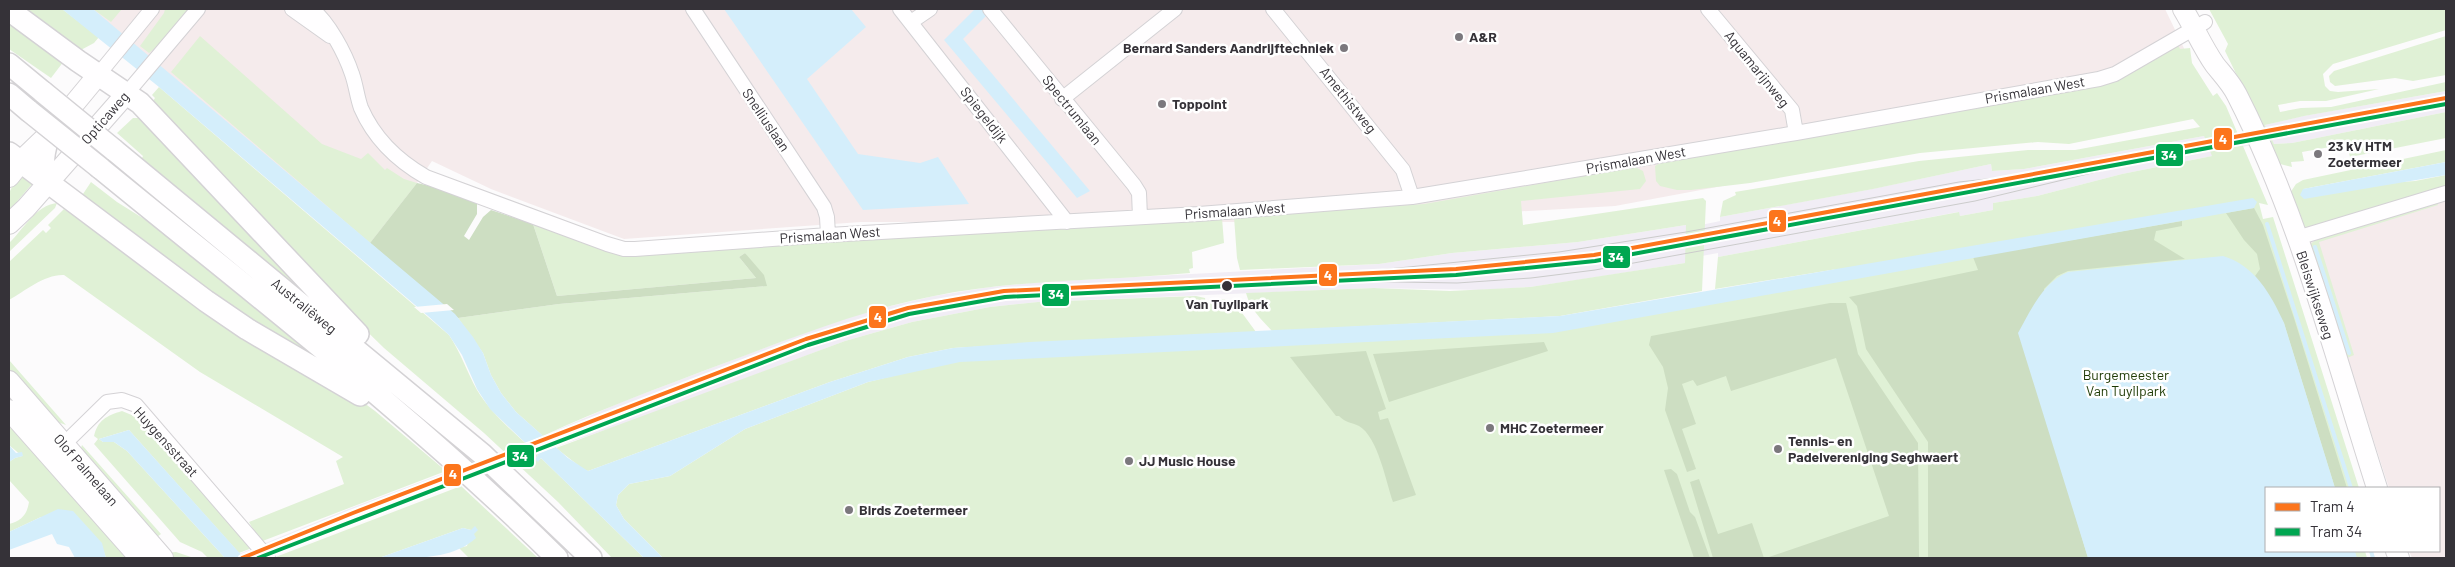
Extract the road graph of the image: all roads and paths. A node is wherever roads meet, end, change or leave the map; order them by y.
1 (152, 9) edge
2 (198, 9) edge
3 (292, 9) edge
4 (312, 9) edge
5 (692, 9) edge
6 (900, 9) edge
7 (930, 9) edge
8 (990, 9) edge
9 (1175, 9) edge
10 (1273, 9) edge
11 (1708, 9) edge
12 (2183, 9) edge
13 (9, 10) edge
14 (2199, 20) edge
15 (911, 22) junction
16 (333, 38) junction
17 (9, 64) edge
18 (98, 75) junction
19 (127, 93) junction
20 (9, 94) edge
21 (1062, 99) junction
22 (50, 133) junction
23 (1796, 133) junction
24 (13, 164) edge
25 (48, 183) junction
26 (2446, 193) edge
27 (1412, 198) junction
28 (1140, 217) junction
29 (1067, 222) junction
30 (9, 224) edge
31 (828, 235) junction
32 (2297, 238) junction
33 (9, 382) edge
34 (409, 392) junction
35 (9, 410) edge
36 (412, 424) junction
37 (58, 451) junction
38 (2376, 487) edge
39 (140, 558) edge
40 (163, 558) edge
41 (268, 558) edge
42 (557, 558) edge
43 (591, 558) edge

1 - 18 street
2 - 19 street, Opticaweg
3 - 16 street
4 - 16 street, Prismalaan West
5 - 31 street, Snelliuslaan
6 - 15 street, Spiegeldijk
7 - 15 street
8 - 21 street, Spectrumlaan
9 - 21 street
10 - 27 street, Amethistweg
11 - 23 street, Aquamarijnweg
12 - 14 street, Bleiswijkseweg
13 - 18 main road
14 - 23 street, Prismalaan West
14 - 32 street, Bleiswijkseweg
15 - 29 street, Spiegeldijk
16 - 31 street, Prismalaan West
17 - 34 main road, Australiëweg, bridge
18 - 19 main road
18 - 22 street
19 - 25 street, Opticaweg
19 - 34 main road
20 - 36 main road, Australiëweg, bridge
21 - 28 street, Spectrumlaan
22 - 24 street
22 - 25 main road
23 - 27 street, Prismalaan West
24 - 25 main road
25 - 30 street, Opticaweg
25 - 36 main road
26 - 32 street
27 - 28 street, Prismalaan West
28 - 29 street, Prismalaan West
29 - 31 street, Prismalaan West
32 - 38 street, Bleiswijkseweg
33 - 37 street, Olof Palmelaan
34 - 43 main road, Australiëweg
35 - 37 street, Olof Palmelaan
36 - 42 main road, Australiëweg
37 - 39 street, Olof Palmelaan
37 - 40 street, Olof Palmelaan
37 - 41 street, Huygensstraat

